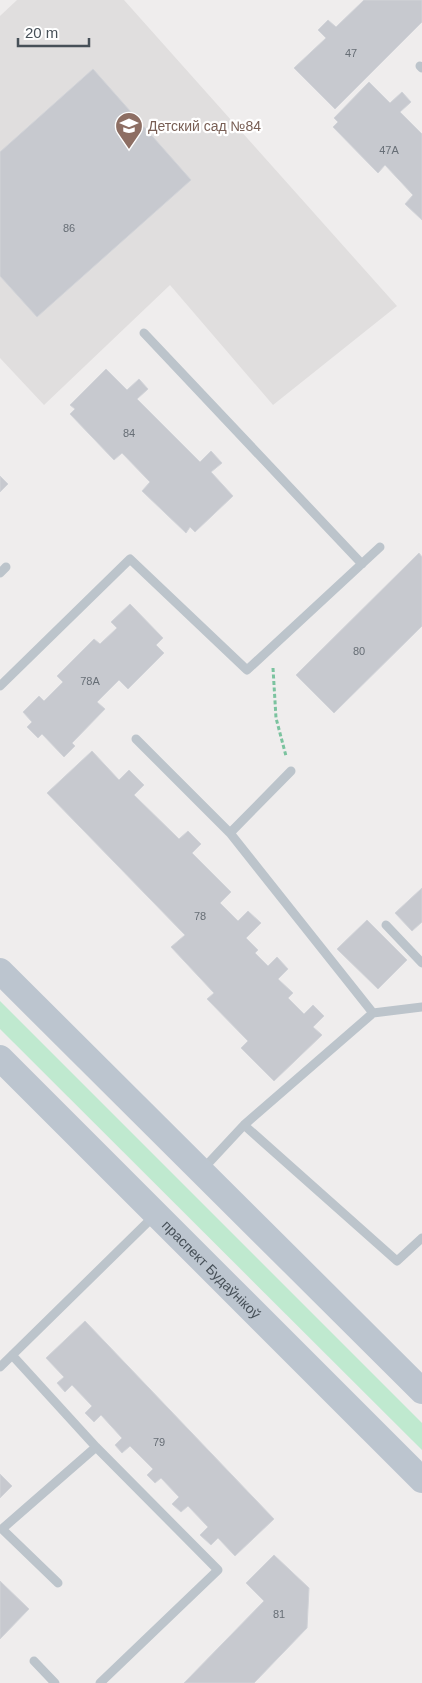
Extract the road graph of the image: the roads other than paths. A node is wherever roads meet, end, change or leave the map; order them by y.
1 (144, 333) dead end
2 (380, 547) dead end
3 (362, 564) junction
4 (0, 686) edge
5 (136, 739) dead end
6 (290, 770) road end
7 (230, 833) junction
8 (386, 926) dead end
9 (422, 963) edge
10 (0, 971) edge
11 (422, 1007) edge
12 (373, 1013) junction
13 (0, 1058) edge
14 (244, 1125) junction
15 (201, 1171) junction
16 (156, 1214) junction
17 (422, 1238) edge
18 (12, 1356) junction
19 (0, 1367) edge
20 (422, 1392) edge
21 (96, 1447) junction
22 (422, 1480) edge
23 (58, 1583) dead end
24 (34, 1661) dead end
25 (55, 1683) edge
26 (100, 1683) edge

1 - 3 lane
2 - 3 lane
3 - 4 lane
5 - 7 lane
6 - 7 lane
7 - 12 lane
8 - 9 lane
10 - 15 main road
11 - 12 lane
12 - 14 lane
13 - 16 main road, праспект Будаўнікоў
14 - 15 lane
14 - 17 lane
15 - 20 main road
16 - 18 lane
16 - 22 main road, праспект Будаўнікоў
18 - 19 lane
18 - 21 lane
21 - 23 lane
21 - 26 lane
24 - 25 lane

